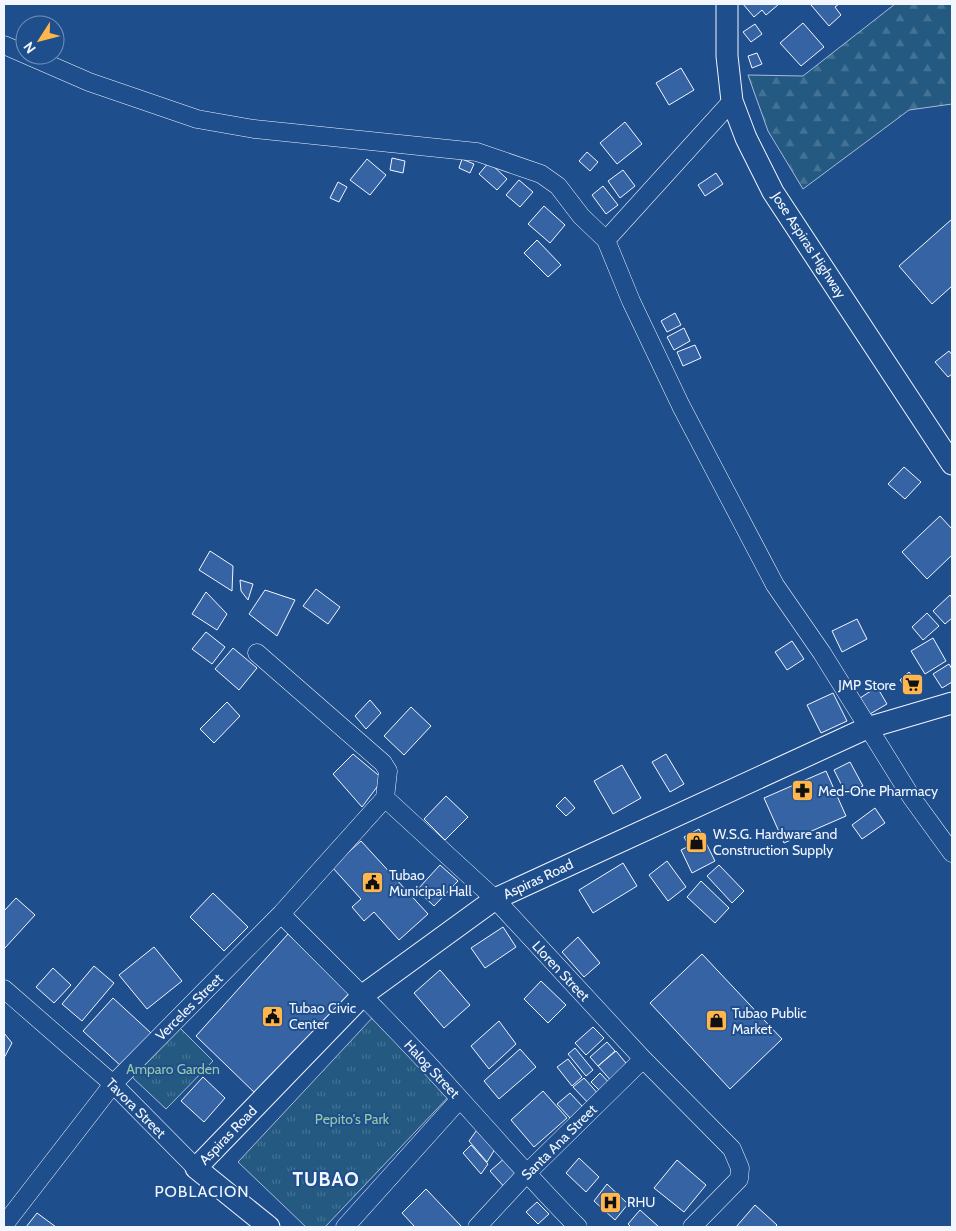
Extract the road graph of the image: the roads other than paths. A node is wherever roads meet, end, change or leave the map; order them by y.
1 (727, 4) edge
2 (4, 45) edge
3 (732, 101) junction
4 (606, 240) junction
5 (952, 464) edge
6 (257, 652) dead end
7 (952, 703) edge
8 (867, 728) junction
9 (385, 798) junction
10 (952, 853) edge
11 (495, 900) junction
12 (281, 914) junction
13 (4, 989) edge
14 (363, 995) junction
15 (643, 1059) junction
16 (113, 1084) junction
17 (460, 1099) junction
18 (196, 1168) junction
19 (526, 1174) junction
20 (4, 1224) edge
21 (269, 1227) edge
22 (345, 1227) edge
23 (477, 1227) edge
24 (578, 1227) edge
25 (692, 1227) edge

1 - 3 main road, Jose Aspiras Highway
2 - 4 street
3 - 4 street
3 - 5 main road, Jose Aspiras Highway
4 - 8 street
6 - 9 street
7 - 8 main road, Aspiras Road
8 - 10 street
8 - 11 main road, Aspiras Road
9 - 11 street, Lloren Street
9 - 12 street, Verceles Street
11 - 14 main road, Aspiras Road
11 - 15 street, Lloren Street
12 - 14 street, Halog Street
12 - 16 street, Verceles Street
13 - 16 street, Tavora Street
14 - 17 street, Halog Street
14 - 18 main road, Aspiras Road
15 - 19 street, Santa Ana Street
15 - 25 street, Lloren Street
16 - 18 street, Tavora Street
16 - 20 street, Verceles Street
17 - 19 street, Halog Street
17 - 22 street
18 - 21 main road, Tavora Street
19 - 23 street, Santa Ana Street
19 - 24 street, Halog Street

